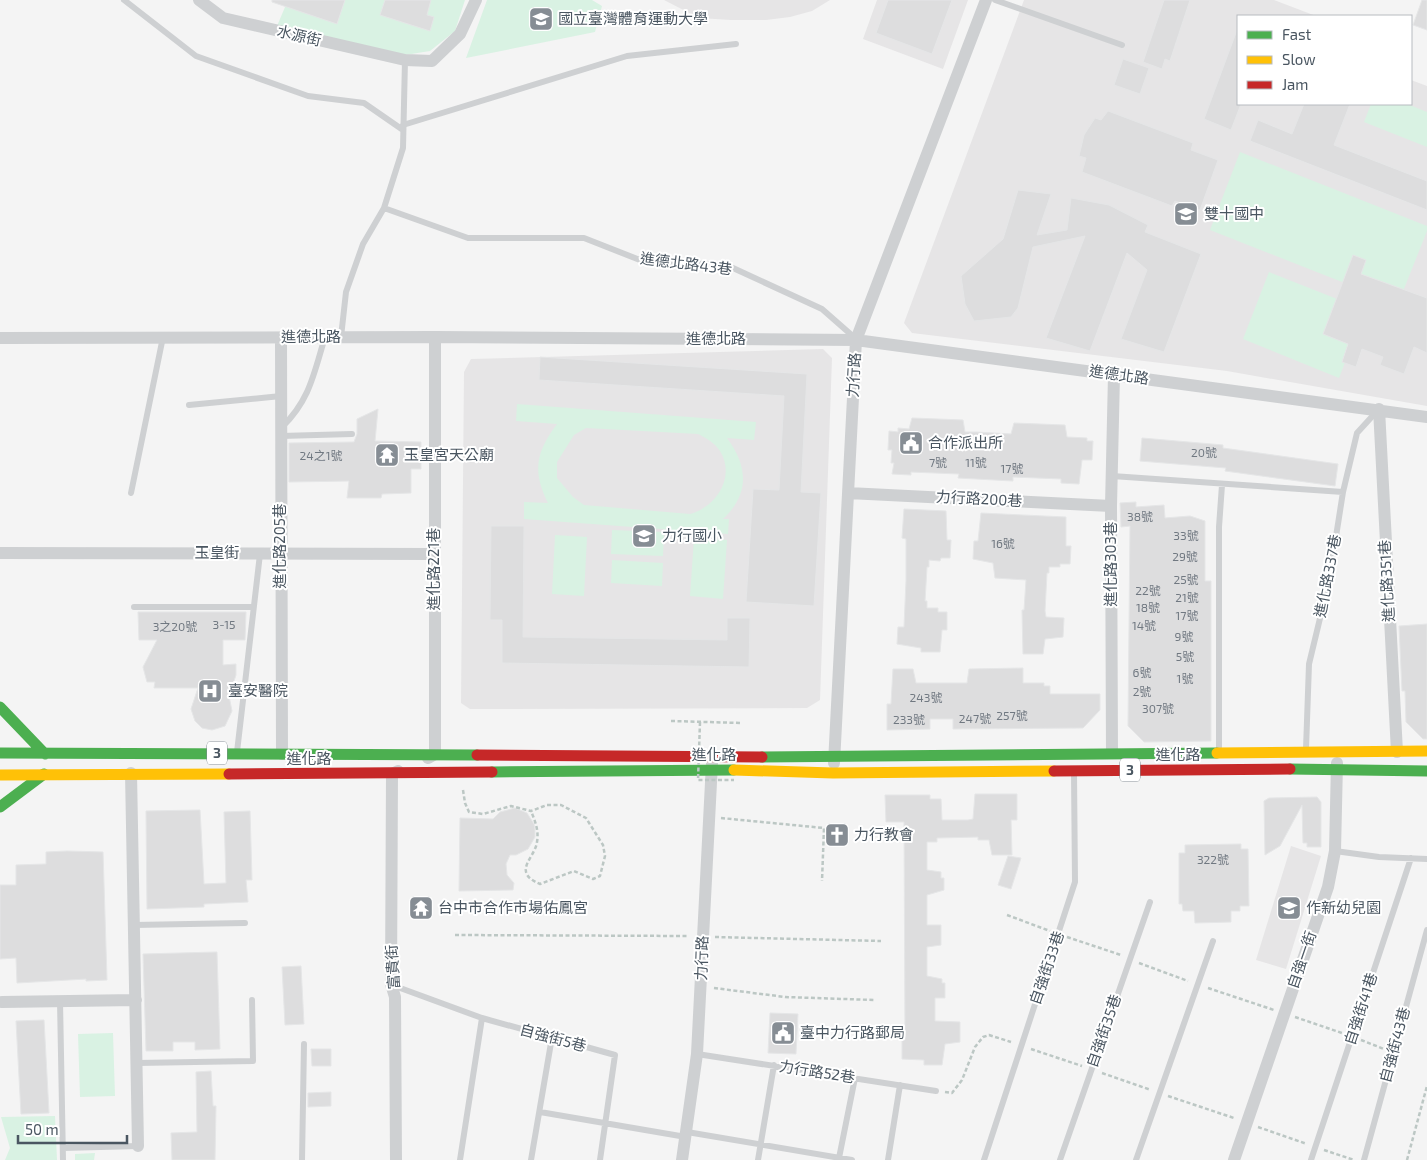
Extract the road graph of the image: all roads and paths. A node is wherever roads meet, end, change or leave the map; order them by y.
1 (124, 0) edge
2 (199, 0) edge
3 (476, 0) edge
4 (986, 0) edge
5 (995, 0) edge
6 (736, 44) dead end
7 (1122, 45) dead end
8 (405, 60) junction
9 (403, 127) junction
10 (384, 208) junction
11 (163, 337) junction
12 (325, 337) junction
13 (341, 337) junction
14 (435, 337) junction
15 (0, 338) edge
16 (281, 338) junction
17 (856, 340) junction
18 (1114, 375) junction
19 (281, 396) junction
20 (189, 405) dead end
21 (1379, 409) junction
22 (1427, 417) edge
23 (281, 432) junction
24 (352, 434) dead end
25 (1112, 476) junction
26 (1222, 485) junction
27 (1343, 492) junction
28 (131, 493) dead end
29 (848, 493) junction
30 (1111, 506) junction
31 (260, 553) junction
32 (280, 553) junction
33 (0, 554) edge
34 (434, 554) junction
35 (134, 607) dead end
36 (253, 607) junction
37 (0, 706) edge
38 (671, 721) dead end
39 (700, 722) junction
40 (740, 723) dead end
41 (1427, 751) edge
42 (1397, 752) junction
43 (0, 753) edge
44 (237, 753) junction
45 (1112, 753) junction
46 (1306, 753) junction
47 (1337, 753) junction
48 (45, 754) junction
49 (282, 754) junction
50 (435, 754) junction
51 (1219, 754) junction
52 (713, 755) junction
53 (834, 757) junction
54 (1338, 769) junction
55 (712, 770) junction
56 (1074, 771) junction
57 (1427, 771) edge
58 (131, 773) junction
59 (462, 773) junction
60 (833, 773) junction
61 (44, 774) junction
62 (392, 774) junction
63 (0, 775) edge
64 (734, 780) dead end
65 (0, 807) edge
66 (531, 811) junction
67 (710, 817) junction
68 (1335, 851) junction
69 (1410, 858) junction
70 (1427, 859) edge
71 (822, 880) dead end
72 (1150, 902) dead end
73 (245, 922) dead end
74 (134, 925) junction
75 (1427, 930) edge
76 (455, 935) dead end
77 (702, 936) junction
78 (1213, 941) dead end
79 (881, 942) dead end
80 (391, 984) junction
81 (700, 986) junction
82 (136, 1000) junction
83 (252, 1000) dead end
84 (874, 1000) dead end
85 (60, 1001) junction
86 (2, 1002) dead end
87 (482, 1018) junction
88 (552, 1037) junction
89 (304, 1044) dead end
90 (1020, 1045) junction
91 (697, 1054) junction
92 (137, 1063) junction
93 (774, 1065) junction
94 (1091, 1069) junction
95 (855, 1078) junction
96 (900, 1085) junction
97 (1427, 1086) edge
98 (936, 1090) joint
99 (1159, 1092) junction
100 (540, 1112) junction
101 (606, 1122) junction
102 (1247, 1123) junction
103 (686, 1134) junction
104 (138, 1146) joint
105 (760, 1146) junction
106 (1316, 1147) junction
107 (63, 1148) junction
108 (827, 1158) edge
109 (839, 1158) junction
110 (63, 1160) edge
111 (302, 1160) edge
112 (396, 1160) edge
113 (460, 1160) edge
114 (531, 1160) edge
115 (600, 1160) edge
116 (682, 1160) edge
117 (758, 1160) edge
118 (852, 1160) edge
119 (888, 1160) edge
120 (984, 1160) edge
121 (1060, 1160) edge
122 (1136, 1160) edge
123 (1234, 1160) edge
124 (1311, 1160) edge
125 (1356, 1160) edge
126 (1364, 1160) edge
127 (1407, 1160) edge

1 - 9 lane
2 - 8 street, 水源街
3 - 8 street, 水源街
4 - 17 street, 力行路
5 - 7 lane
6 - 9 lane
8 - 9 lane
9 - 10 lane
10 - 13 lane
10 - 17 lane, 進德北路43巷
11 - 15 street, 進德北路
11 - 16 street, 進德北路
11 - 28 lane
12 - 13 street, 進德北路
12 - 16 street, 進德北路
12 - 23 lane
13 - 14 street, 進德北路
14 - 17 street, 進德北路
14 - 34 street, 進化路221巷
16 - 19 street, 進化路205巷
17 - 18 street, 進德北路
17 - 29 street, 力行路
18 - 21 street, 進德北路
18 - 25 street, 進化路303巷
19 - 20 lane
19 - 23 street, 進化路205巷
21 - 22 street, 進德北路
21 - 27 lane, 進化路337巷
21 - 42 street, 進化路351巷
23 - 24 lane
23 - 32 street, 進化路205巷
25 - 26 lane
25 - 30 street, 進化路303巷
26 - 27 lane
26 - 51 lane
27 - 46 lane, 進化路337巷
29 - 30 street, 力行路200巷
29 - 53 street, 力行路
30 - 45 street, 進化路303巷
31 - 32 street, 玉皇街
31 - 33 street, 玉皇街
31 - 36 lane, 進化路205巷
32 - 34 street, 玉皇街
32 - 49 street, 進化路205巷
34 - 50 street, 進化路221巷
35 - 36 lane
36 - 44 lane, 進化路205巷
37 - 48 main road
38 - 39 path
39 - 40 path
39 - 64 path, bridge
41 - 42 main road, 進化路 / 3
42 - 47 main road, 進化路 / 3
43 - 48 main road, 進化路 / 3
44 - 48 main road, 進化路 / 3
44 - 49 main road, 進化路 / 3
45 - 51 main road, 進化路 / 3
45 - 53 main road, 進化路 / 3
46 - 47 main road, 進化路 / 3
46 - 51 main road, 進化路 / 3
47 - 54 street, 自強一街
49 - 50 main road, 進化路 / 3
50 - 52 main road, 進化路 / 3
50 - 62 street
52 - 53 main road, 進化路 / 3
52 - 55 street, 力行路
53 - 60 street, 力行路
54 - 56 main road, 進化路 / 3
54 - 57 main road, 進化路 / 3
54 - 68 street, 自強一街
55 - 59 main road, 進化路 / 3
55 - 60 main road, 進化路 / 3
55 - 67 street, 力行路
56 - 60 main road, 進化路 / 3
56 - 90 lane, 自強街33巷
58 - 61 main road, 進化路 / 3
58 - 62 main road, 進化路 / 3
58 - 74 street
59 - 62 main road, 進化路 / 3
59 - 66 path
61 - 63 main road, 進化路 / 3
61 - 65 main road
62 - 80 street, 富貴街
66 - 66 path
67 - 71 path
67 - 77 street, 力行路
68 - 69 lane
68 - 102 street, 自強一街
69 - 70 lane
69 - 106 lane, 自強街41巷
72 - 94 lane, 自強街35巷
73 - 74 lane
74 - 82 street
75 - 126 lane, 自強街43巷
76 - 77 path
77 - 79 path
77 - 81 street, 力行路
78 - 99 lane
80 - 87 lane, 自強街5巷
80 - 112 street, 富貴街
81 - 84 path
81 - 91 street, 力行路
82 - 85 street
82 - 92 street
83 - 92 lane
85 - 86 street
85 - 107 lane
87 - 88 lane, 自強街5巷
87 - 113 lane
88 - 100 lane
88 - 101 lane, 自強街5巷
89 - 111 lane
90 - 94 path
90 - 98 path
90 - 120 lane, 自強街33巷
91 - 93 lane, 力行路52巷
91 - 103 street, 力行路
92 - 104 street
93 - 95 lane, 力行路52巷
93 - 105 lane
94 - 99 path
94 - 121 lane, 自強街35巷
95 - 96 lane, 力行路52巷
95 - 109 lane
96 - 98 lane, 力行路52巷
96 - 119 lane
97 - 127 path
99 - 102 path
99 - 122 lane
100 - 101 lane
100 - 114 lane
101 - 103 lane
101 - 115 lane, 自強街5巷
102 - 106 path
102 - 123 street, 自強一街
103 - 105 lane
103 - 116 street, 力行路
104 - 107 lane
105 - 108 lane
105 - 117 lane
106 - 124 lane, 自強街41巷
106 - 125 path
107 - 110 lane
108 - 109 lane
109 - 118 lane

